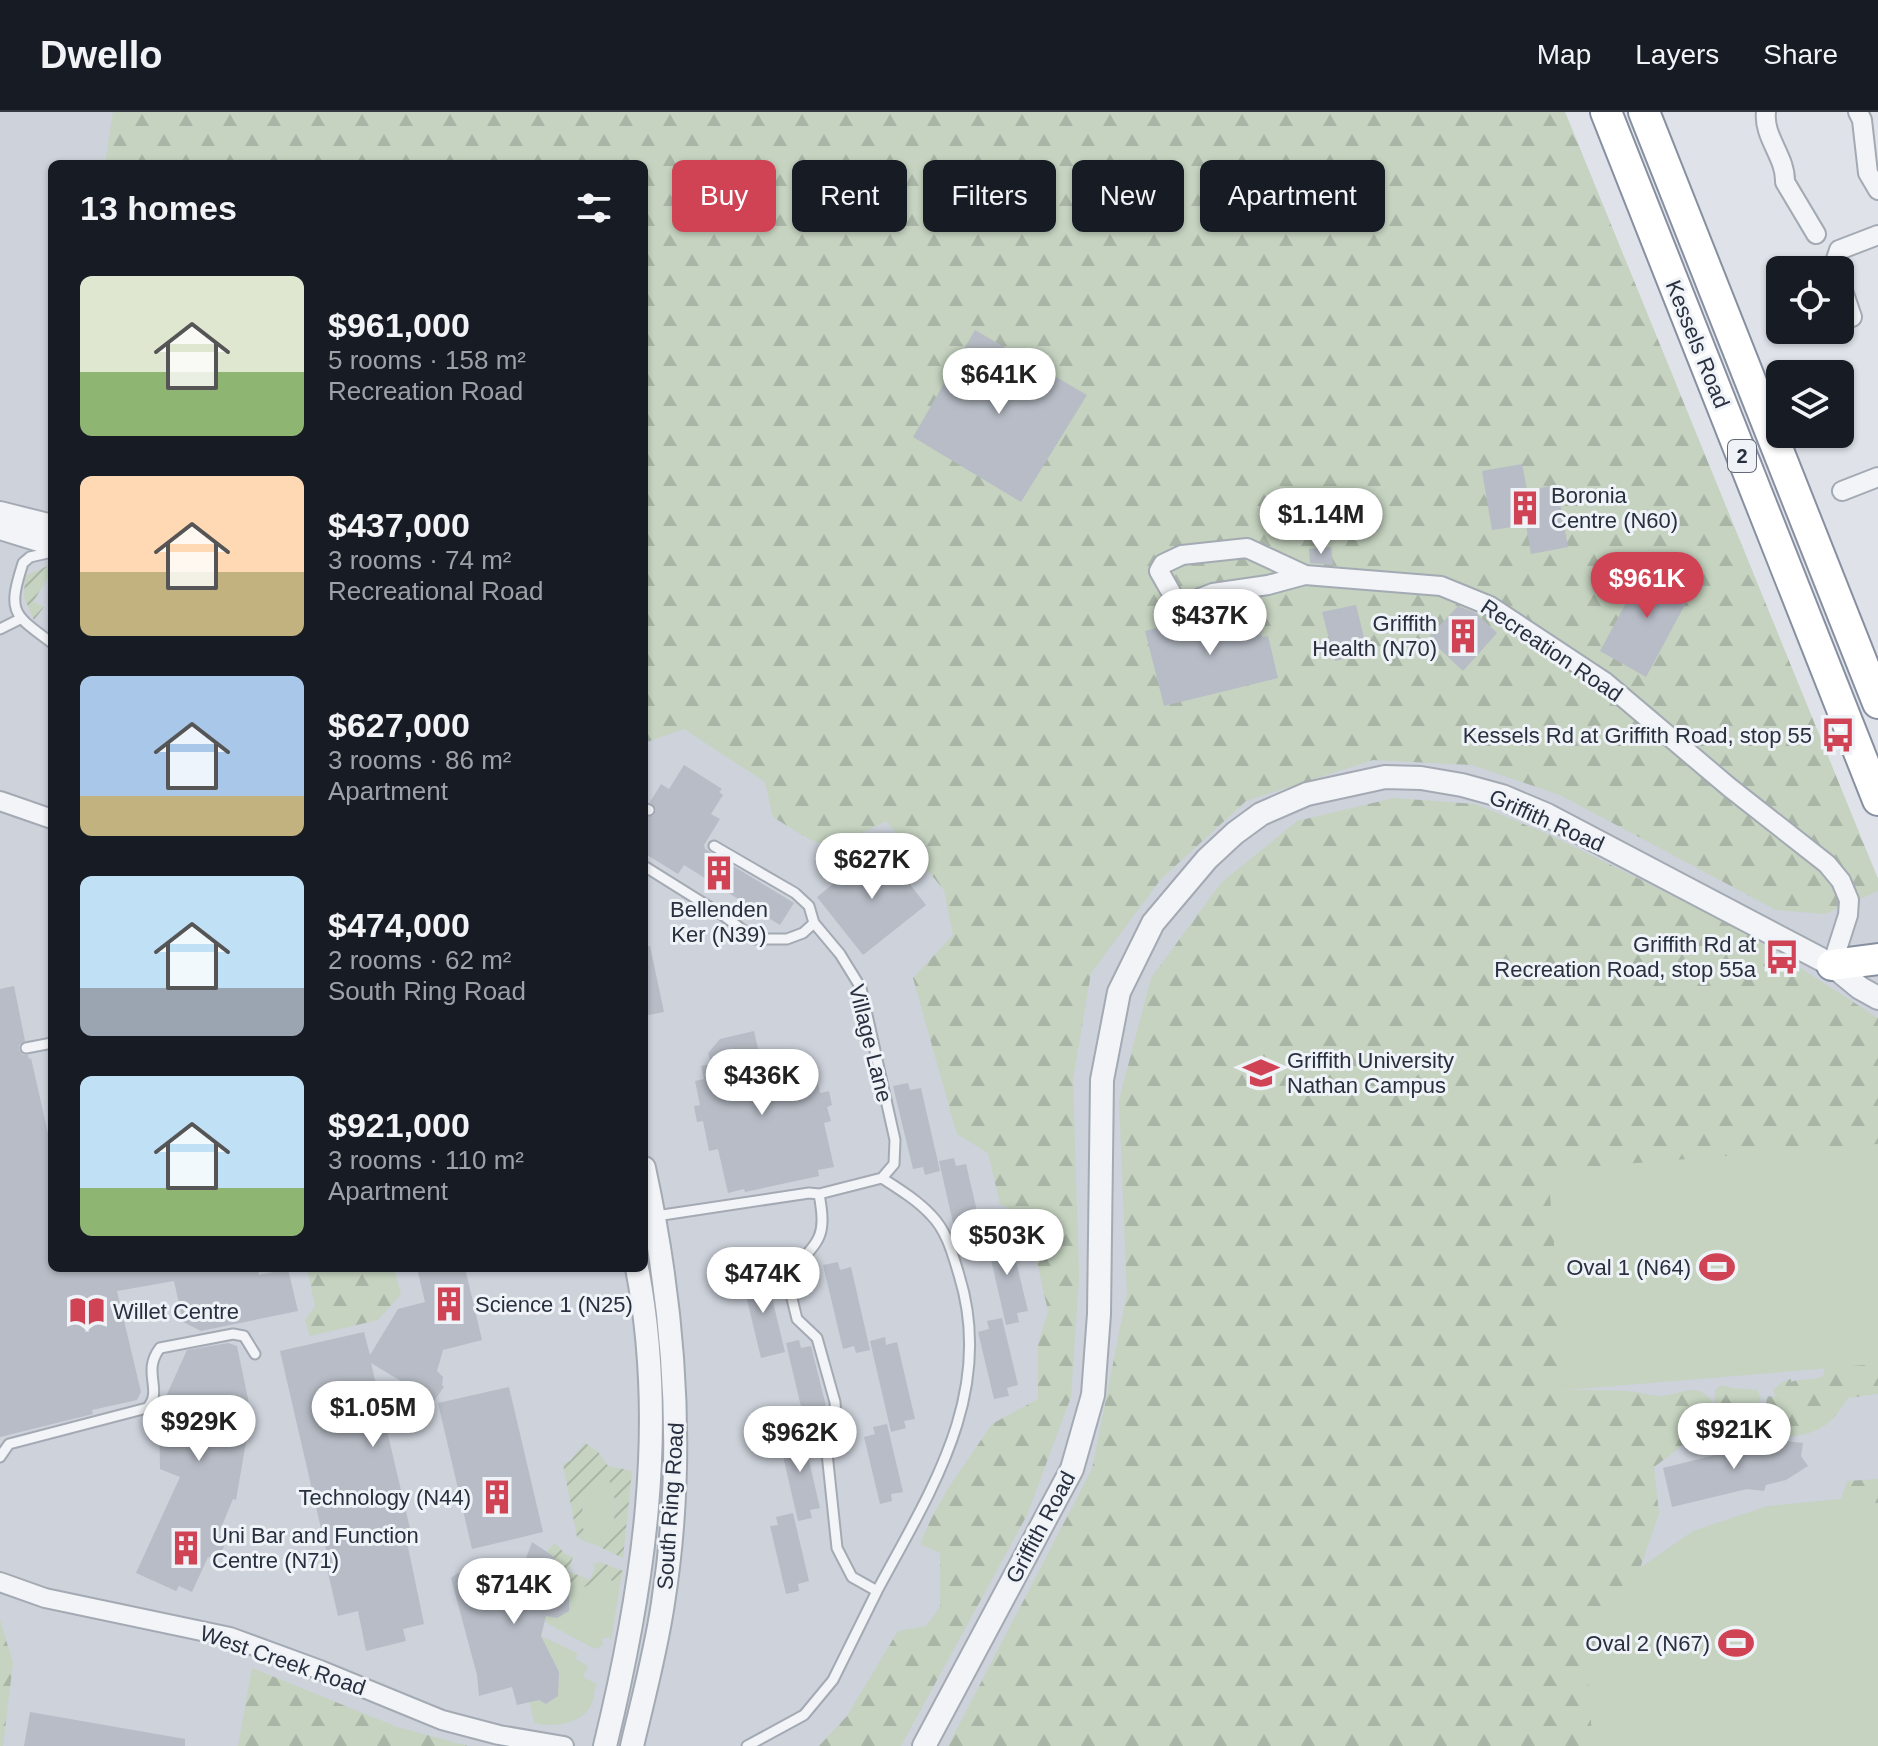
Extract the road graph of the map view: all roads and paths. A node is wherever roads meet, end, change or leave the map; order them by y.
1 (1606, 112) edge
2 (1644, 112) edge
3 (1766, 112) edge
4 (1858, 112) edge
5 (1878, 190) edge
6 (1816, 234) dead end
7 (1878, 235) edge
8 (1837, 256) edge
9 (1878, 477) edge
10 (1842, 491) dead end
11 (0, 513) edge
12 (48, 525) edge
13 (0, 528) edge
14 (48, 543) edge
15 (48, 553) edge
16 (1305, 575) junction
17 (20, 619) junction
18 (0, 629) edge
19 (48, 640) edge
20 (1878, 703) edge
21 (1878, 800) edge
22 (0, 801) edge
23 (48, 818) edge
24 (714, 846) dead end
25 (648, 868) edge
26 (814, 923) junction
27 (1878, 959) edge
28 (1832, 965) junction
29 (1878, 978) edge
30 (1878, 998) edge
31 (48, 1044) edge
32 (26, 1048) dead end
33 (882, 1178) junction
34 (648, 1187) edge
35 (819, 1194) junction
36 (654, 1216) junction
37 (638, 1272) edge
38 (255, 1354) dead end
39 (0, 1457) edge
40 (0, 1582) edge
41 (877, 1591) junction
42 (564, 1746) edge
43 (605, 1746) edge
44 (632, 1746) edge
45 (747, 1746) edge
46 (924, 1746) edge

1 - 21 highway, Kessels Road / 2
2 - 20 highway, Kessels Road / 2
3 - 6 street
4 - 5 street
7 - 8 street
9 - 10 street
11 - 12 street
13 - 14 street
15 - 17 lane
16 - 16 street, Recreation Road
16 - 28 street, Recreation Road
17 - 18 lane
17 - 19 lane
22 - 23 street
24 - 26 lane, Village Lane
25 - 26 lane
26 - 33 lane, Village Lane
27 - 28 highway
28 - 29 street, Griffith Road
28 - 30 street, Griffith Road
28 - 46 street, Griffith Road
31 - 32 lane
33 - 35 lane
33 - 41 lane
34 - 36 street, South Ring Road
35 - 36 lane
35 - 41 lane
36 - 44 street, South Ring Road
37 - 43 street, South Ring Road
38 - 39 lane
40 - 42 street, West Creek Road
41 - 45 lane

